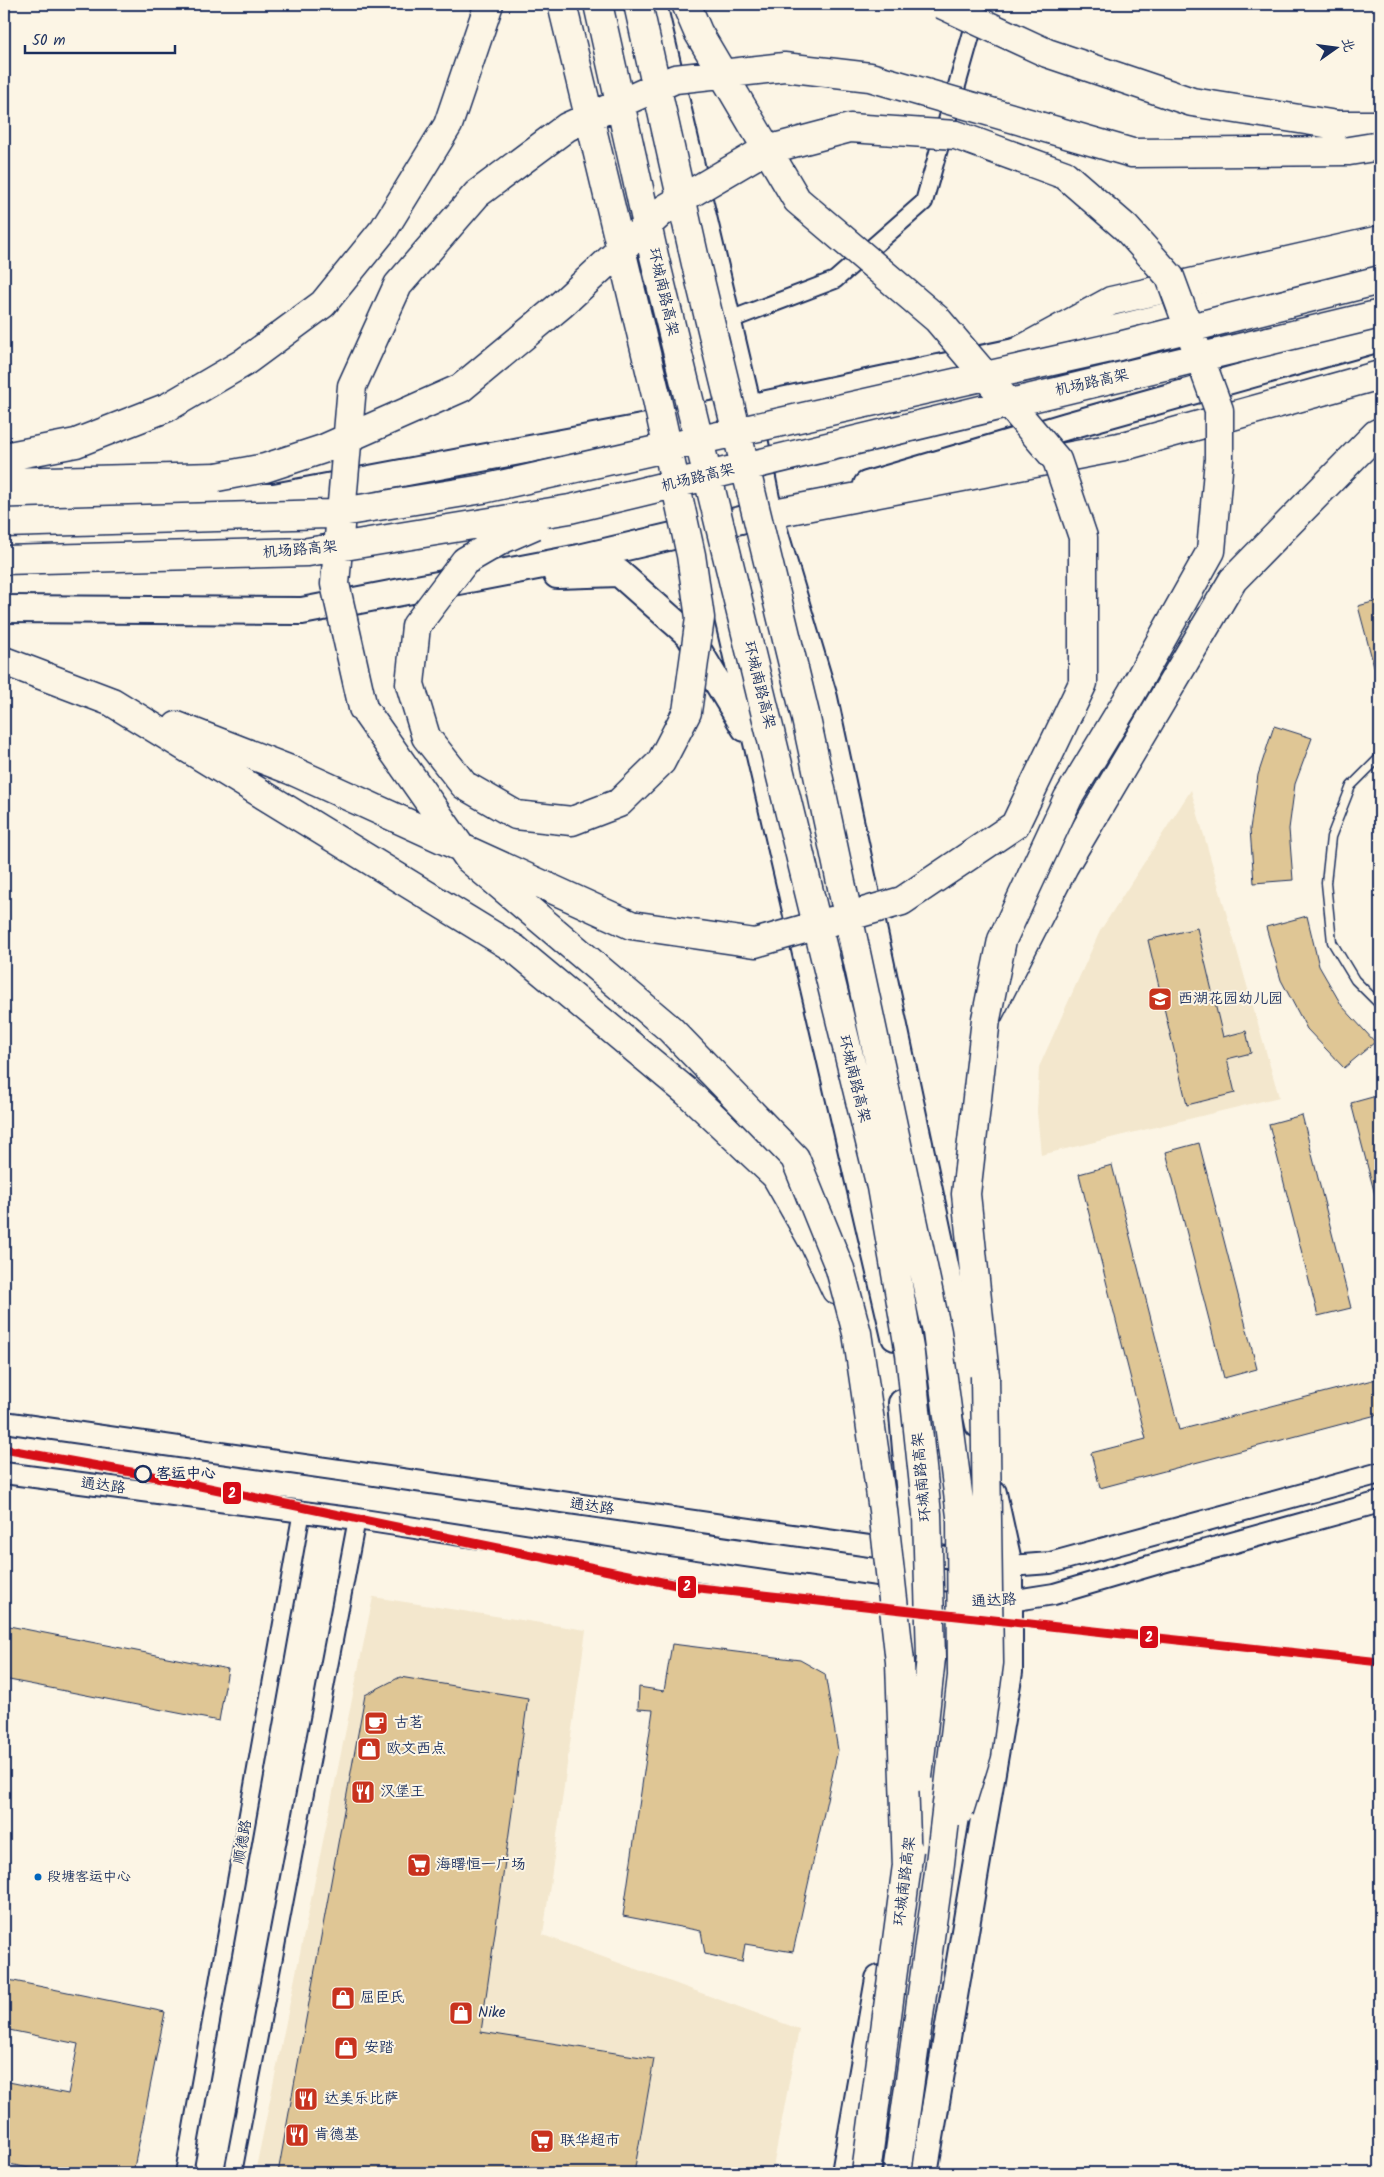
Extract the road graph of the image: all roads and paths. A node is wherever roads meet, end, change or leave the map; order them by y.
1 (489, 4) edge
2 (562, 4) edge
3 (582, 4) edge
4 (598, 4) edge
5 (638, 4) edge
6 (653, 4) edge
7 (686, 4) edge
8 (941, 4) edge
9 (980, 4) edge
10 (1380, 125) edge
11 (1380, 146) edge
12 (1380, 240) edge
13 (1380, 264) edge
14 (1380, 280) edge
15 (1380, 314) edge
16 (727, 321) junction
17 (1380, 338) edge
18 (1019, 351) junction
19 (1380, 375) edge
20 (748, 408) junction
21 (684, 420) junction
22 (1380, 432) edge
23 (4, 457) edge
24 (4, 482) edge
25 (4, 496) edge
26 (570, 509) junction
27 (769, 514) junction
28 (4, 523) edge
29 (706, 528) junction
30 (4, 560) edge
31 (482, 577) junction
32 (4, 610) edge
33 (4, 661) edge
34 (112, 702) junction
35 (758, 749) junction
36 (1380, 758) edge
37 (1380, 1005) edge
38 (986, 1019) junction
39 (857, 1333) junction
40 (4, 1422) edge
41 (4, 1473) edge
42 (1380, 1473) edge
43 (1380, 1502) edge
44 (302, 1511) junction
45 (357, 1519) junction
46 (915, 1554) junction
47 (1009, 1566) junction
48 (1010, 1601) junction
49 (916, 1604) junction
50 (907, 1868) junction
51 (938, 1880) junction
52 (184, 2173) edge
53 (233, 2173) edge
54 (845, 2173) edge
55 (866, 2173) edge
56 (897, 2173) edge
57 (924, 2173) edge

1 - 23 highway
2 - 26 highway, bridge
3 - 21 main road
4 - 50 highway, 环城南路高架, bridge
5 - 51 highway, 环城南路高架, bridge
6 - 16 main road
7 - 34 highway, bridge
8 - 10 highway, bridge
9 - 16 street
11 - 39 highway, bridge
12 - 18 highway
13 - 18 main road
14 - 28 highway, 机场路高架, bridge
15 - 26 highway, 机场路高架, bridge
16 - 20 main road
17 - 27 main road
18 - 20 main road
19 - 27 highway
20 - 21 main road
20 - 27 main road
21 - 25 main road
21 - 29 main road
22 - 38 highway, bridge
24 - 38 highway, bridge
26 - 30 highway, 机场路高架, bridge
27 - 29 main road
27 - 47 main road
29 - 31 main road
29 - 35 main road
31 - 32 main road
31 - 35 main road
33 - 34 highway
34 - 39 highway, bridge
35 - 46 main road
36 - 37 lane
38 - 51 highway, bridge
39 - 50 highway, bridge
40 - 46 street, 通达路
41 - 44 street, 通达路
42 - 47 street, 通达路
43 - 48 street, 通达路
44 - 45 street, 通达路
44 - 52 street, 顺德路
45 - 49 street, 通达路
45 - 53 street
46 - 47 street, 通达路
46 - 49 main road
47 - 48 main road
48 - 49 street, 通达路
48 - 57 main road
49 - 54 main road
50 - 55 highway, 环城南路高架, bridge
51 - 56 highway, 环城南路高架, bridge

